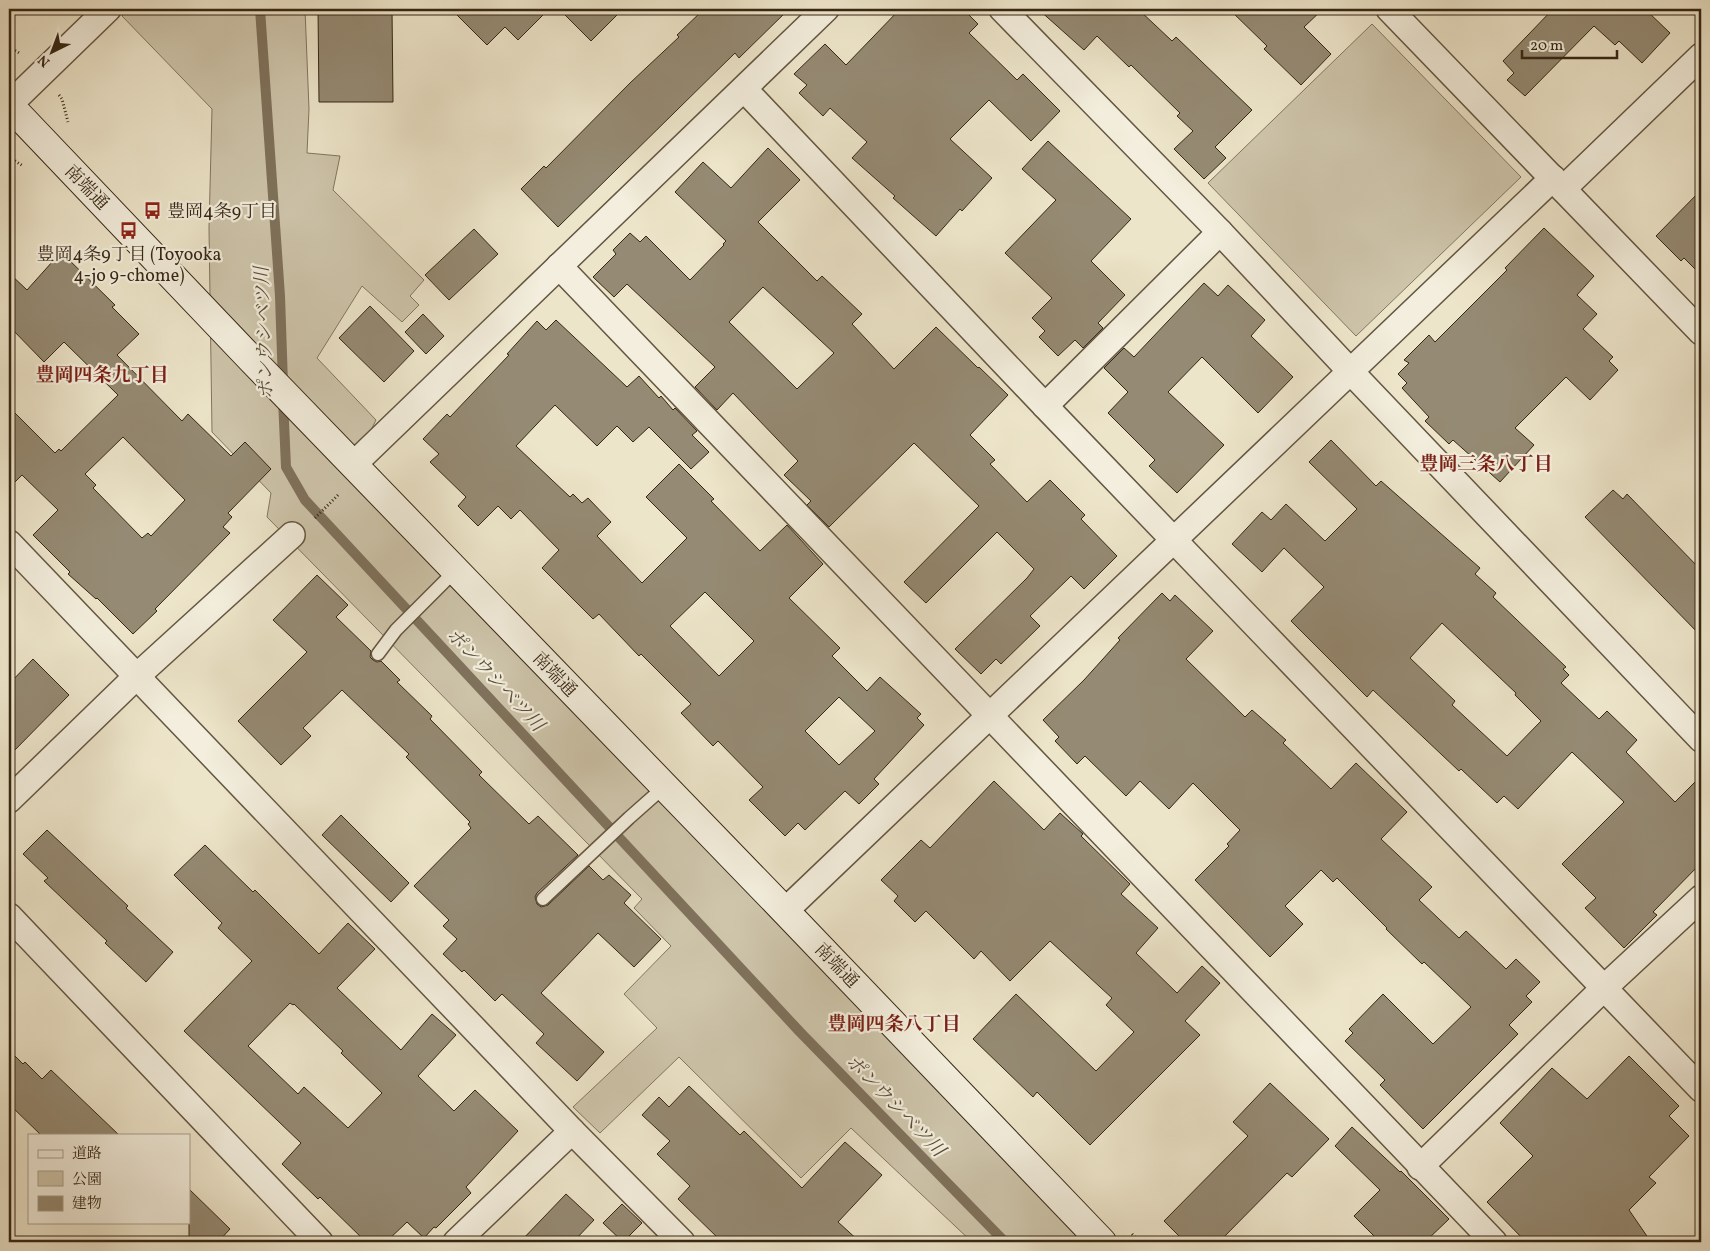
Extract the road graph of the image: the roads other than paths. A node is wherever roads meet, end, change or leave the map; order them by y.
1 (108, 9) edge
2 (826, 9) edge
3 (1002, 9) edge
4 (1389, 9) edge
5 (1701, 56) edge
6 (744, 89) junction
7 (9, 105) edge
8 (1558, 183) junction
9 (1220, 232) junction
10 (559, 266) junction
11 (1701, 332) edge
12 (1351, 372) junction
13 (1045, 406) junction
14 (349, 476) junction
15 (302, 528) road end
16 (1174, 539) junction
17 (9, 543) edge
18 (456, 570) junction
19 (378, 654) dead end
20 (137, 676) junction
21 (989, 716) junction
22 (1701, 739) edge
23 (664, 787) junction
24 (9, 800) edge
25 (1701, 898) edge
26 (543, 899) dead end
27 (785, 910) junction
28 (9, 916) edge
29 (1605, 987) junction
30 (1701, 1089) edge
31 (572, 1131) junction
32 (1420, 1166) junction
33 (320, 1242) edge
34 (456, 1242) edge
35 (682, 1242) edge
36 (1102, 1242) edge
37 (1494, 1242) edge

1 - 7 street
2 - 6 street
3 - 9 street
4 - 8 street
5 - 8 street
6 - 10 street
6 - 13 street
7 - 14 main road, 南端通
8 - 11 street
8 - 12 street
9 - 12 street
9 - 13 street
10 - 14 street
10 - 21 street
12 - 16 street
12 - 22 street
13 - 16 street
14 - 18 main road, 南端通
15 - 20 street
16 - 21 street
16 - 29 street
17 - 20 street
18 - 19 lane
18 - 23 main road, 南端通
20 - 24 street
20 - 31 street
21 - 27 street
21 - 32 street
23 - 26 lane
23 - 27 main road, 南端通
25 - 29 street
27 - 36 main road, 南端通
28 - 33 street
29 - 30 street
29 - 32 street
31 - 34 street
31 - 35 street
32 - 37 street

